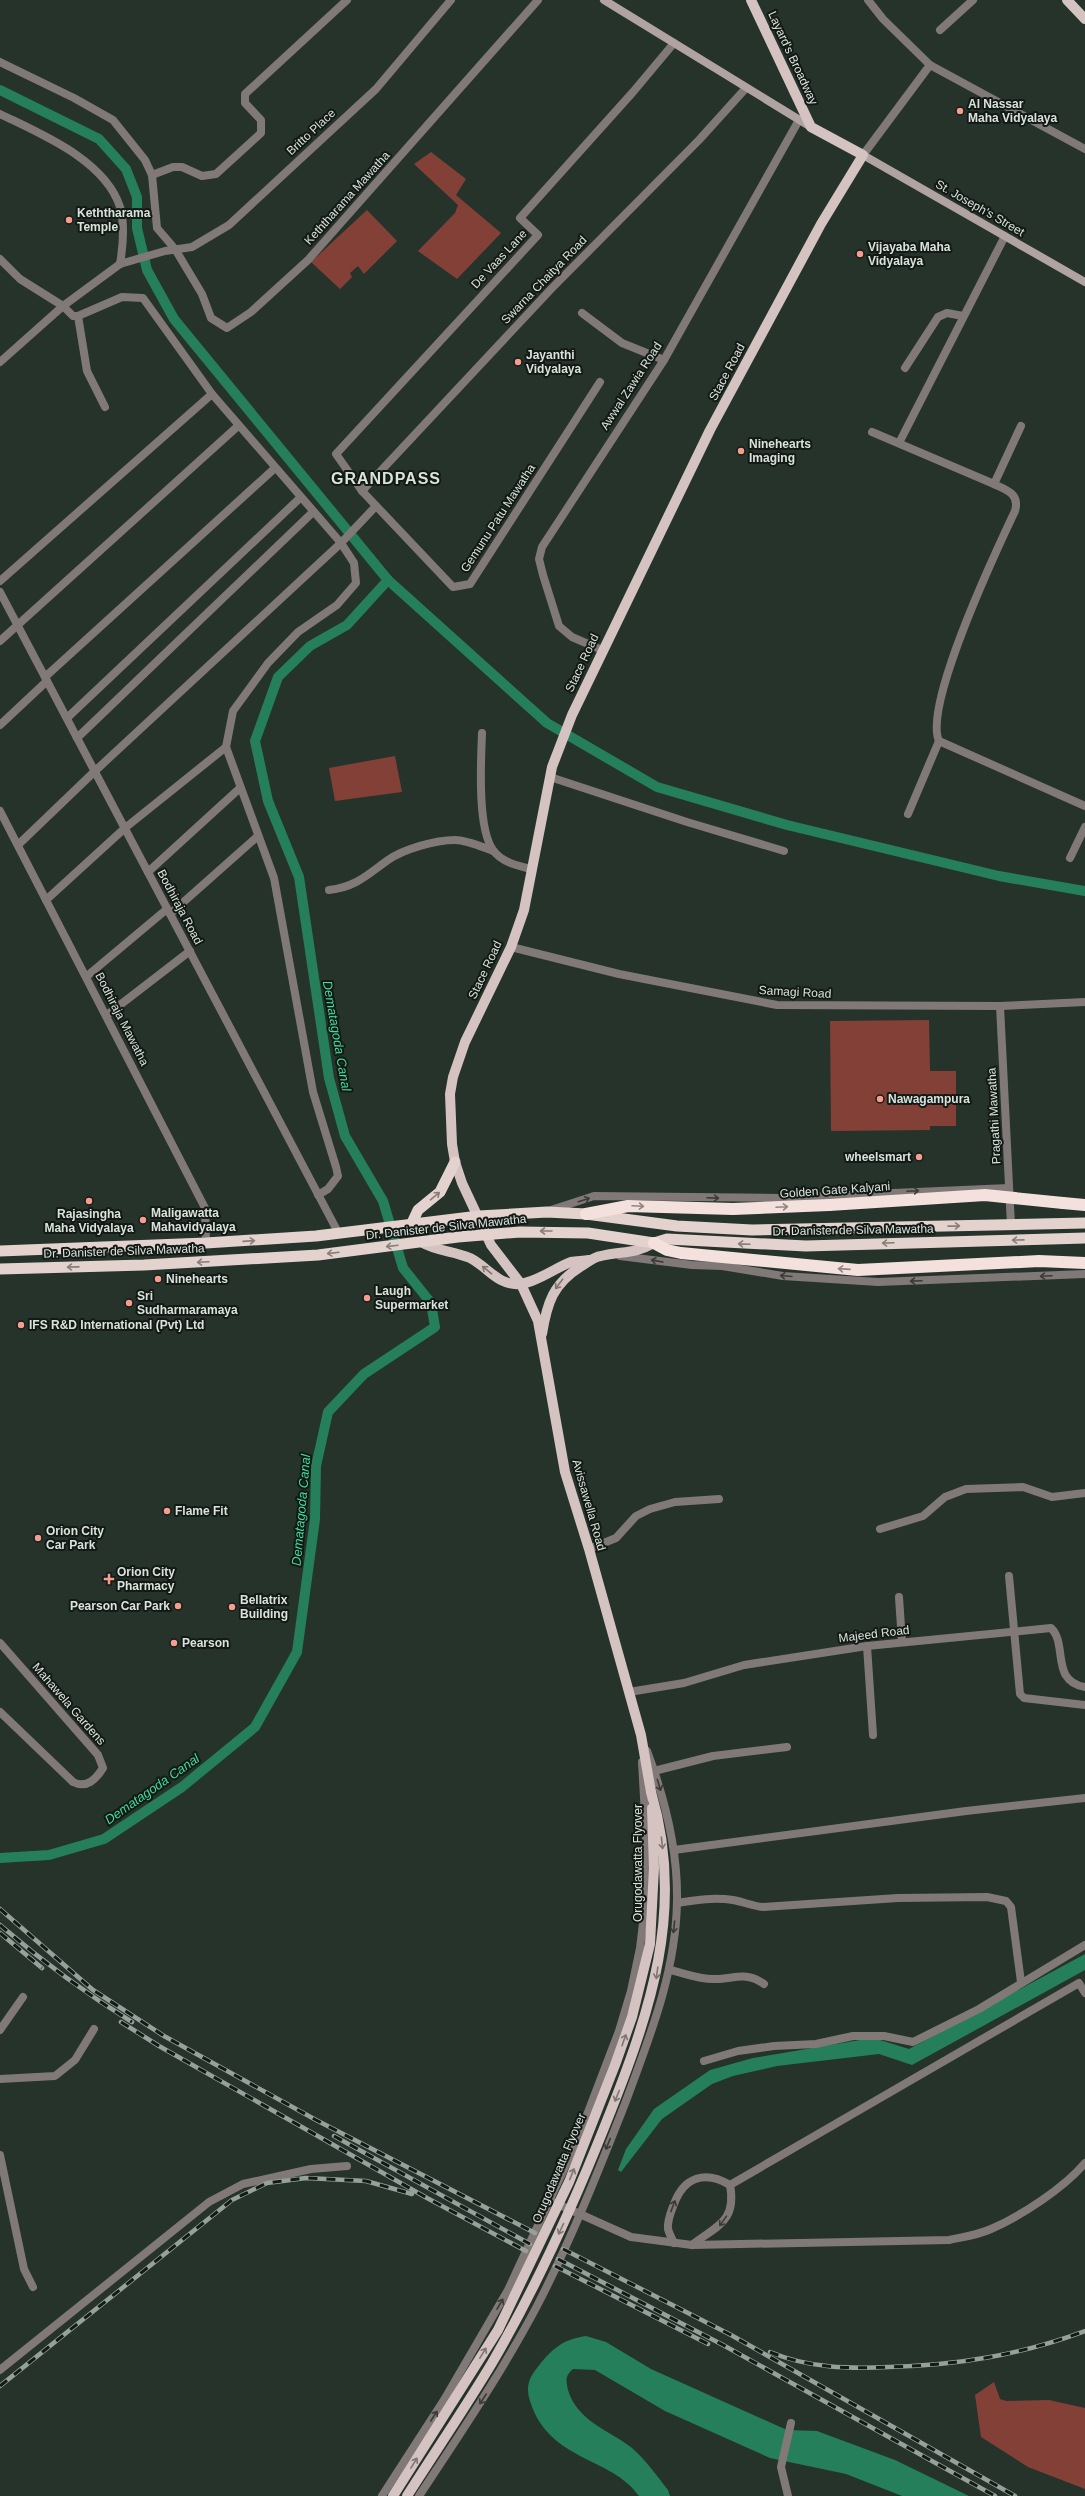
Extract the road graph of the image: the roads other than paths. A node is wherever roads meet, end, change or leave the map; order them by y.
1 (347, 0) edge
2 (451, 0) edge
3 (538, 0) edge
4 (604, 0) edge
5 (751, 0) edge
6 (868, 0) edge
7 (973, 0) edge
8 (1067, 0) edge
9 (1085, 19) edge
10 (940, 30) dead end
11 (674, 43) junction
12 (0, 62) edge
13 (930, 65) junction
14 (746, 88) junction
15 (0, 114) edge
16 (800, 120) junction
17 (811, 127) junction
18 (1085, 149) edge
19 (863, 155) junction
20 (152, 175) junction
21 (1005, 236) junction
22 (175, 250) junction
23 (0, 259) edge
24 (120, 264) junction
25 (1085, 282) edge
26 (64, 306) junction
27 (582, 313) dead end
28 (78, 316) junction
29 (963, 316) junction
30 (664, 360) junction
31 (0, 362) edge
32 (905, 368) dead end
33 (600, 382) dead end
34 (212, 394) junction
35 (105, 407) dead end
36 (238, 426) junction
37 (1021, 426) dead end
38 (872, 432) dead end
39 (899, 443) junction
40 (336, 454) joint
41 (275, 468) junction
42 (994, 484) junction
43 (362, 491) junction
44 (300, 498) junction
45 (376, 506) junction
46 (313, 512) junction
47 (341, 543) junction
48 (0, 581) edge
49 (0, 592) edge
50 (17, 625) junction
51 (0, 641) edge
52 (602, 650) junction
53 (46, 679) junction
54 (67, 718) junction
55 (0, 725) edge
56 (482, 733) dead end
57 (77, 738) junction
58 (939, 741) junction
59 (226, 747) junction
60 (94, 771) junction
61 (550, 777) junction
62 (240, 788) junction
63 (1085, 806) edge
64 (0, 811) edge
65 (908, 814) dead end
66 (1085, 826) edge
67 (125, 828) junction
68 (258, 836) junction
69 (19, 844) junction
70 (493, 851) junction
71 (784, 851) dead end
72 (1070, 858) dead end
73 (531, 870) junction
74 (148, 872) junction
75 (329, 890) dead end
76 (46, 900) junction
77 (169, 911) junction
78 (511, 947) junction
79 (190, 951) junction
80 (86, 976) junction
81 (1085, 1002) edge
82 (1000, 1006) junction
83 (107, 1015) junction
84 (455, 1162) junction
85 (1009, 1188) junction
86 (318, 1195) junction
87 (1085, 1205) edge
88 (547, 1212) junction
89 (586, 1214) junction
90 (479, 1216) junction
91 (1085, 1223) edge
92 (1011, 1225) junction
93 (409, 1226) junction
94 (339, 1234) junction
95 (486, 1234) junction
96 (1085, 1238) edge
97 (416, 1243) junction
98 (654, 1243) junction
99 (206, 1244) junction
100 (0, 1251) edge
101 (612, 1255) junction
102 (589, 1260) junction
103 (1085, 1263) edge
104 (0, 1269) edge
105 (1085, 1274) edge
106 (521, 1284) junction
107 (541, 1338) junction
108 (1085, 1493) edge
109 (719, 1499) dead end
110 (880, 1529) dead end
111 (589, 1549) junction
112 (1009, 1576) dead end
113 (899, 1597) dead end
114 (1015, 1631) junction
115 (902, 1642) junction
116 (867, 1646) junction
117 (2, 1648) edge
118 (1085, 1687) edge
119 (629, 1692) junction
120 (1085, 1705) edge
121 (0, 1712) edge
122 (641, 1735) junction
123 (872, 1736) dead end
124 (787, 1747) dead end
125 (654, 1771) junction
126 (651, 1792) junction
127 (1085, 1798) edge
128 (674, 1850) junction
129 (677, 1903) junction
130 (1085, 1945) edge
131 (670, 1970) junction
132 (1021, 1982) junction
133 (764, 1984) dead end
134 (1085, 1993) edge
135 (23, 1997) dead end
136 (94, 2029) dead end
137 (0, 2030) edge
138 (704, 2061) dead end
139 (0, 2079) edge
140 (0, 2155) edge
141 (1085, 2162) edge
142 (347, 2166) dead end
143 (730, 2185) junction
144 (550, 2201) junction
145 (578, 2214) junction
146 (674, 2243) junction
147 (692, 2245) junction
148 (33, 2287) dead end
149 (508, 2290) junction
150 (536, 2306) junction
151 (0, 2370) edge
152 (791, 2423) dead end
153 (382, 2496) edge
154 (393, 2496) edge
155 (407, 2496) edge
156 (419, 2496) edge
157 (788, 2496) edge

1 - 20 street
2 - 22 street, Britto Place
3 - 22 street, Keththarama Mawatha
4 - 11 main road
5 - 17 main road, Layard's Broadway
6 - 13 street
7 - 10 street
8 - 9 main road
11 - 14 main road
11 - 40 street, De Vaas Lane
12 - 20 street
13 - 18 street
13 - 19 street
14 - 16 main road
14 - 43 street, Swarna Chaitya Road
15 - 24 street
16 - 17 main road
16 - 30 street, Awwal Zawia Road
17 - 19 main road
19 - 21 main road, St. Joseph's Street
19 - 52 main road, Stace Road
20 - 22 street
21 - 25 main road, St. Joseph's Street
21 - 29 street
22 - 24 street, Britto Place
23 - 26 street
24 - 26 street
26 - 28 street
26 - 31 street
27 - 30 street
28 - 34 street
28 - 35 street
29 - 32 street
29 - 39 street
30 - 52 street, Awwal Zawia Road
33 - 45 street, Gemunu Patu Mawatha
34 - 36 street
34 - 48 street
36 - 41 street
36 - 50 street
37 - 42 street
38 - 39 street
39 - 42 street
40 - 43 street, Gemunu Patu Mawatha
41 - 44 street
41 - 53 street
42 - 58 street
43 - 45 street, Gemunu Patu Mawatha
44 - 46 street
44 - 54 street
45 - 47 street
46 - 47 street
46 - 57 street
47 - 59 street
47 - 60 street
49 - 50 street, Bodhiraja Road
50 - 51 street
50 - 53 street, Bodhiraja Road
52 - 61 main road, Stace Road
53 - 54 street, Bodhiraja Road
53 - 55 street
54 - 57 street, Bodhiraja Road
56 - 70 street
57 - 60 street, Bodhiraja Road
58 - 63 street
58 - 65 street
59 - 62 street
59 - 67 street
60 - 67 street, Bodhiraja Road
60 - 69 street
61 - 71 street
61 - 73 main road, Stace Road
62 - 68 street
62 - 74 street
64 - 69 street, Bodhiraja Mawatha
66 - 72 street
67 - 74 street, Bodhiraja Road
67 - 76 street
68 - 77 street
68 - 86 street
69 - 76 street, Bodhiraja Mawatha
70 - 73 street
70 - 75 street
73 - 78 main road, Stace Road
74 - 77 street, Bodhiraja Road
76 - 80 street, Bodhiraja Mawatha
77 - 79 street, Bodhiraja Road
77 - 80 street
78 - 82 street, Samagi Road
78 - 84 main road, Stace Road
79 - 83 street
79 - 86 street, Bodhiraja Road
80 - 83 street, Bodhiraja Mawatha
81 - 82 street, Samagi Road
82 - 85 street, Pragathi Mawatha
83 - 99 street, Bodhiraja Mawatha
84 - 90 main road, Stace Road
93 -> 84 highway
88 -> 85 street
85 - 92 street, Pragathi Mawatha
86 - 94 street, Bodhiraja Road
89 -> 87 highway, Golden Gate Kalyani, bridge
88 - 89 highway, Dr. Danister de Silva Mawatha
88 - 90 highway, Dr. Danister de Silva Mawatha
89 -> 92 highway, Dr. Danister de Silva Mawatha
90 - 93 highway, Dr. Danister de Silva Mawatha
90 - 95 main road, Stace Road
91 - 92 highway, Dr. Danister de Silva Mawatha
93 - 94 highway, Dr. Danister de Silva Mawatha
99 -> 94 highway, Dr. Danister de Silva Mawatha
95 - 97 highway, Dr. Danister de Silva Mawatha
98 -> 95 highway, Dr. Danister de Silva Mawatha
95 - 106 main road, Avissawella Road
96 -> 98 highway, Dr. Danister de Silva Mawatha
97 -> 104 highway, Dr. Danister de Silva Mawatha
106 -> 97 main road
98 - 101 main road
103 -> 98 highway
99 - 100 highway, Dr. Danister de Silva Mawatha
101 - 102 main road
105 -> 101 street
102 - 106 main road
102 -> 107 main road
106 - 107 main road, Avissawella Road
107 - 111 main road, Avissawella Road
108 - 110 street
109 - 111 street
111 - 119 main road, Avissawella Road
112 - 114 street
113 - 115 street
114 - 115 street, Majeed Road
114 - 118 street, Majeed Road
114 - 120 street
115 - 116 street, Majeed Road
116 - 119 street, Majeed Road
116 - 123 street
117 - 121 street, Mahawela Gardens
119 - 122 main road, Avissawella Road
122 - 125 street
122 - 126 main road, Avissawella Road
122 - 144 street
124 - 125 street
125 -> 128 street
154 -> 126 main road, Orugodawatta Flyover, bridge
126 -> 155 main road, Orugodawatta Flyover, bridge
127 - 128 street
128 - 129 street
129 -> 131 street
129 - 132 street
130 - 132 street
131 - 133 street
131 -> 145 street
132 - 138 street
134 - 143 street
135 - 137 street
136 - 139 street
140 - 148 street
141 - 147 street
142 - 151 street
146 -> 143 street
143 -> 147 street
144 - 145 street
144 - 149 street
145 - 146 street
145 - 150 street
146 - 147 street
149 - 150 street
153 -> 149 street
150 -> 156 street
152 - 157 street

